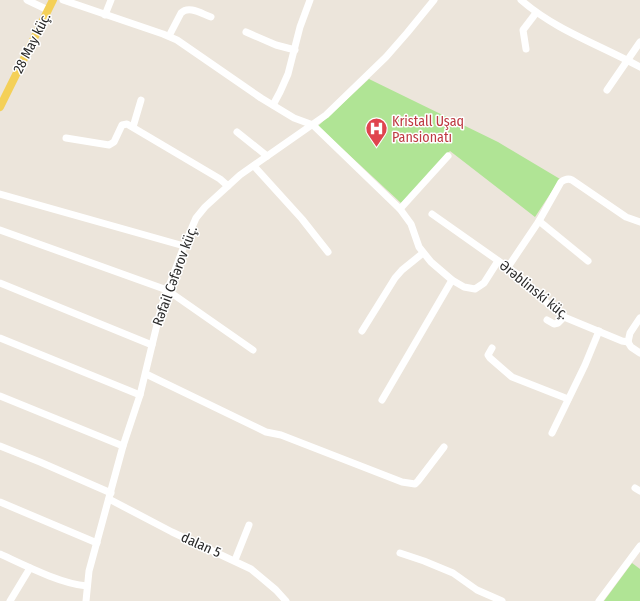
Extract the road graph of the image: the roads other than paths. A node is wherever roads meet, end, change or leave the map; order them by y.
1 (28, 0) edge
2 (53, 0) edge
3 (63, 0) edge
4 (111, 0) edge
5 (310, 0) edge
6 (434, 0) edge
7 (520, 0) edge
8 (48, 10) junction
9 (536, 13) junction
10 (105, 15) junction
11 (211, 17) dead end
12 (246, 32) dead end
13 (169, 36) junction
14 (640, 42) edge
15 (526, 49) dead end
16 (295, 50) junction
17 (628, 60) junction
18 (640, 66) edge
19 (607, 90) dead end
20 (141, 100) dead end
21 (273, 105) junction
22 (0, 107) edge
23 (294, 118) junction
24 (313, 124) junction
25 (132, 127) junction
26 (237, 132) dead end
27 (66, 138) dead end
28 (294, 138) junction
29 (267, 156) junction
30 (448, 156) dead end
31 (254, 166) junction
32 (228, 186) junction
33 (0, 194) edge
34 (400, 209) junction
35 (432, 214) dead end
36 (539, 221) junction
37 (640, 222) edge
38 (0, 230) edge
39 (184, 246) junction
40 (328, 252) dead end
41 (423, 253) junction
42 (498, 261) junction
43 (588, 261) dead end
44 (508, 267) junction
45 (452, 280) junction
46 (0, 283) edge
47 (167, 290) junction
48 (564, 317) junction
49 (640, 318) edge
50 (547, 320) dead end
51 (598, 331) junction
52 (362, 332) dead end
53 (0, 338) edge
54 (628, 342) junction
55 (152, 345) junction
56 (492, 348) dead end
57 (252, 350) dead end
58 (640, 353) edge
59 (146, 374) junction
60 (140, 395) junction
61 (0, 396) edge
62 (568, 399) junction
63 (382, 400) dead end
64 (552, 433) dead end
65 (0, 446) edge
66 (123, 446) junction
67 (444, 447) dead end
68 (110, 496) junction
69 (0, 502) edge
70 (249, 525) dead end
71 (97, 543) junction
72 (640, 546) edge
73 (400, 553) dead end
74 (0, 554) edge
75 (236, 560) junction
76 (30, 568) junction
77 (87, 586) junction
78 (10, 601) edge
79 (86, 601) edge
80 (286, 601) edge
81 (502, 601) edge
82 (599, 601) edge

1 - 8 street
2 - 8 main road, 28 May küç.
3 - 10 street
4 - 10 street
5 - 16 street
6 - 24 street, Rəfail Cəfərov küç.
7 - 9 street
8 - 22 main road, 28 May küç.
9 - 15 street
9 - 17 street
10 - 13 street
11 - 13 street
12 - 16 street
13 - 21 street
14 - 17 street
16 - 21 street
17 - 18 street
17 - 19 street
20 - 25 street
21 - 23 street
23 - 24 street
23 - 28 street
24 - 28 street, Rəfail Cəfərov küç.
24 - 34 street
25 - 27 street
25 - 32 street
26 - 29 street
28 - 29 street, Rəfail Cəfərov küç.
29 - 31 street, Rəfail Cəfərov küç.
30 - 34 street
31 - 32 street, Rəfail Cəfərov küç.
31 - 40 street
32 - 39 street, Rəfail Cəfərov küç.
33 - 39 street
34 - 41 street
35 - 42 street, Ərəblinski küç.
36 - 37 street
36 - 43 street
36 - 44 street
38 - 47 street
39 - 47 street, Rəfail Cəfərov küç.
41 - 45 street
41 - 52 street
42 - 44 street, Ərəblinski küç.
42 - 45 street
44 - 48 street, Ərəblinski küç.
45 - 63 street
46 - 55 street
47 - 55 street, Rəfail Cəfərov küç.
47 - 57 street
48 - 50 street
48 - 51 street, Ərəblinski küç.
49 - 54 street
51 - 54 street, Ərəblinski küç.
51 - 62 street
53 - 60 street
54 - 58 street, Ərəblinski küç.
55 - 59 street, Rəfail Cəfərov küç.
56 - 62 street
59 - 60 street, Rəfail Cəfərov küç.
59 - 67 street
60 - 66 street, Rəfail Cəfərov küç.
61 - 66 street
62 - 64 street
65 - 68 street, dalan 5
66 - 68 street, Rəfail Cəfərov küç.
68 - 71 street, Rəfail Cəfərov küç.
68 - 75 street, dalan 5
69 - 71 street
70 - 75 street
71 - 77 street, Rəfail Cəfərov küç.
72 - 82 street
73 - 81 street
74 - 76 street
75 - 80 street, dalan 5
76 - 77 street
76 - 78 street
77 - 79 street, Rəfail Cəfərov küç.

